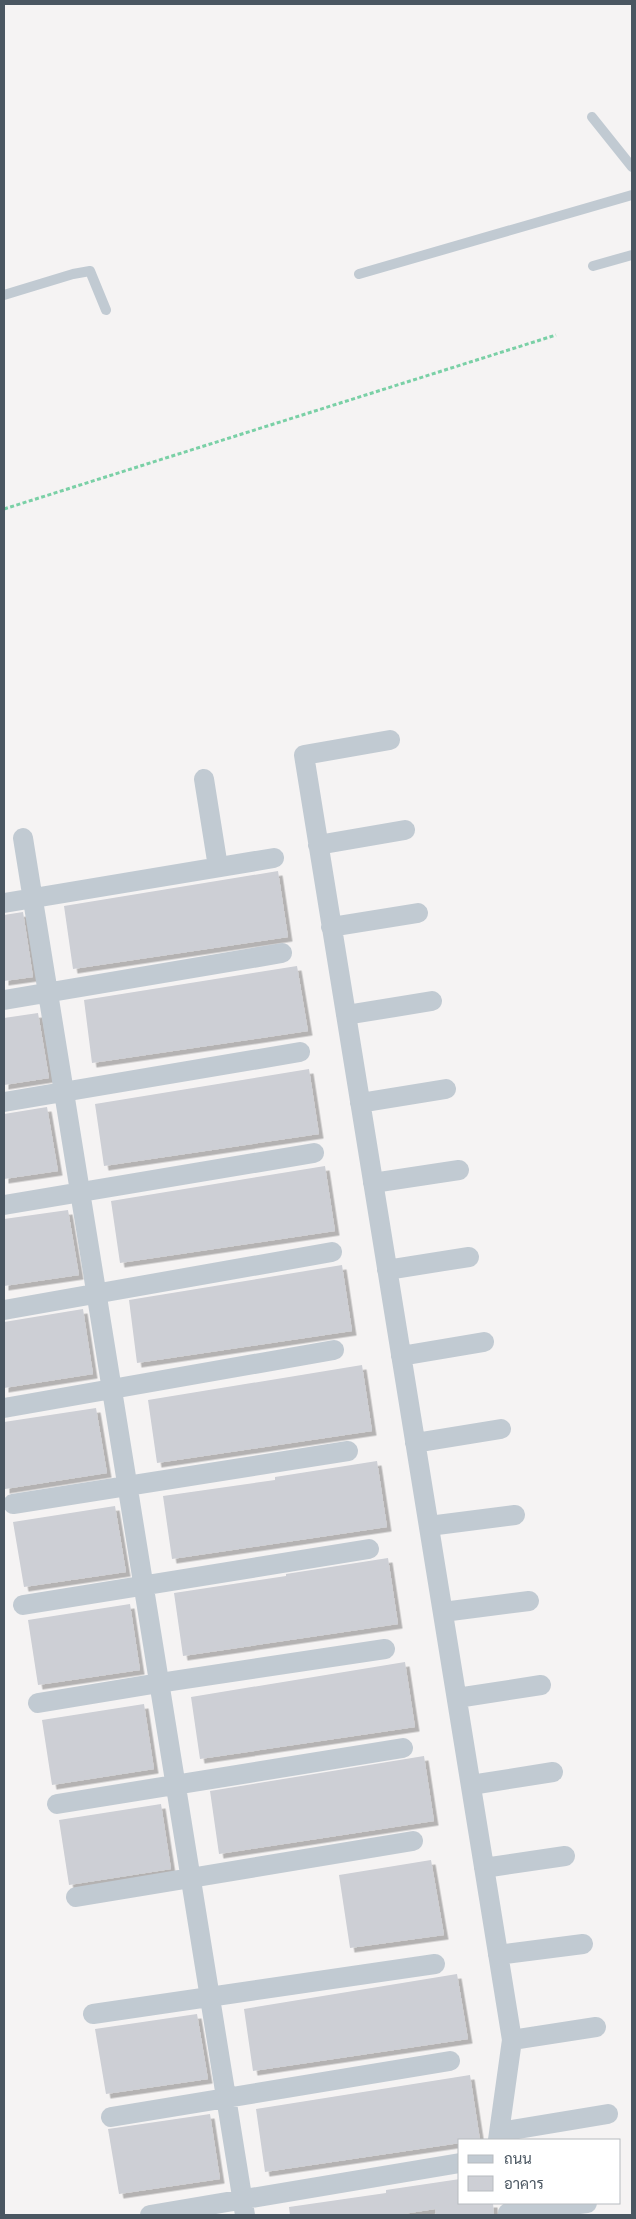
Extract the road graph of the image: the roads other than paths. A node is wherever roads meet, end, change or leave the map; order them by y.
1 (592, 117) dead end
2 (632, 167) edge
3 (632, 195) edge
4 (632, 255) edge
5 (593, 266) dead end
6 (359, 274) dead end
7 (4, 295) edge
8 (106, 310) dead end
9 (390, 740) dead end
10 (204, 779) dead end
11 (405, 830) dead end
12 (23, 838) dead end
13 (318, 845) junction
14 (274, 858) dead end
15 (218, 867) junction
16 (32, 898) junction
17 (4, 903) edge
18 (418, 913) dead end
19 (331, 927) junction
20 (282, 953) dead end
21 (48, 992) junction
22 (4, 1000) edge
23 (432, 1001) dead end
24 (346, 1014) junction
25 (300, 1052) dead end
26 (446, 1090) dead end
27 (64, 1092) junction
28 (4, 1102) edge
29 (360, 1103) junction
30 (314, 1153) dead end
31 (459, 1170) dead end
32 (373, 1183) junction
33 (80, 1192) junction
34 (4, 1205) edge
35 (332, 1252) dead end
36 (469, 1257) dead end
37 (387, 1270) junction
38 (96, 1294) junction
39 (4, 1310) edge
40 (484, 1342) dead end
41 (334, 1350) dead end
42 (401, 1356) junction
43 (112, 1389) junction
44 (4, 1408) edge
45 (501, 1429) dead end
46 (415, 1443) junction
47 (348, 1450) dead end
48 (127, 1484) junction
49 (13, 1504) dead end
50 (514, 1515) dead end
51 (429, 1526) junction
52 (369, 1549) dead end
53 (144, 1586) junction
54 (529, 1601) dead end
55 (23, 1605) dead end
56 (443, 1612) junction
57 (385, 1649) dead end
58 (159, 1683) junction
59 (540, 1685) dead end
60 (457, 1698) junction
61 (38, 1703) dead end
62 (403, 1748) dead end
63 (554, 1772) dead end
64 (176, 1785) junction
65 (471, 1785) junction
66 (57, 1804) dead end
67 (413, 1842) dead end
68 (564, 1856) dead end
69 (484, 1868) junction
70 (191, 1878) junction
71 (76, 1897) dead end
72 (583, 1944) dead end
73 (498, 1955) junction
74 (435, 1964) dead end
75 (210, 1996) junction
76 (93, 2014) dead end
77 (596, 2027) dead end
78 (512, 2040) junction
79 (450, 2061) dead end
80 (226, 2098) junction
81 (608, 2114) dead end
82 (111, 2117) dead end
83 (499, 2136) edge
84 (458, 2163) edge
85 (576, 2204) edge
86 (244, 2207) edge
87 (508, 2210) edge
88 (150, 2215) edge

1 - 2 lane
3 - 6 lane
4 - 5 lane
7 - 8 lane
9 - 13 street
10 - 15 street
11 - 13 street
12 - 16 street
13 - 19 street
14 - 15 street
15 - 16 street
16 - 17 street
16 - 21 street
18 - 19 street
19 - 24 street
20 - 21 street
21 - 22 street
21 - 27 street
23 - 24 street
24 - 29 street
25 - 27 street
26 - 29 street
27 - 28 street
27 - 33 street
29 - 32 street
30 - 33 street
31 - 32 street
32 - 37 street
33 - 34 street
33 - 38 street
35 - 38 street
36 - 37 street
37 - 42 street
38 - 39 street
38 - 43 street
40 - 42 street
41 - 43 street
42 - 46 street
43 - 44 street
43 - 48 street
45 - 46 street
46 - 51 street
47 - 48 street
48 - 49 street
48 - 53 street
50 - 51 street
51 - 56 street
52 - 53 street
53 - 55 street
53 - 58 street
54 - 56 street
56 - 60 street
57 - 58 street
58 - 61 street
58 - 64 street
59 - 60 street
60 - 65 street
62 - 64 street
63 - 65 street
64 - 66 street
64 - 70 street
65 - 69 street
67 - 70 street
68 - 69 street
69 - 73 street
70 - 71 street
70 - 75 street
72 - 73 street
73 - 78 street
74 - 75 street
75 - 76 street
75 - 80 street
77 - 78 street
78 - 83 street
79 - 80 street
80 - 82 street
80 - 86 street
81 - 83 street
84 - 86 street
85 - 87 street
86 - 88 street

